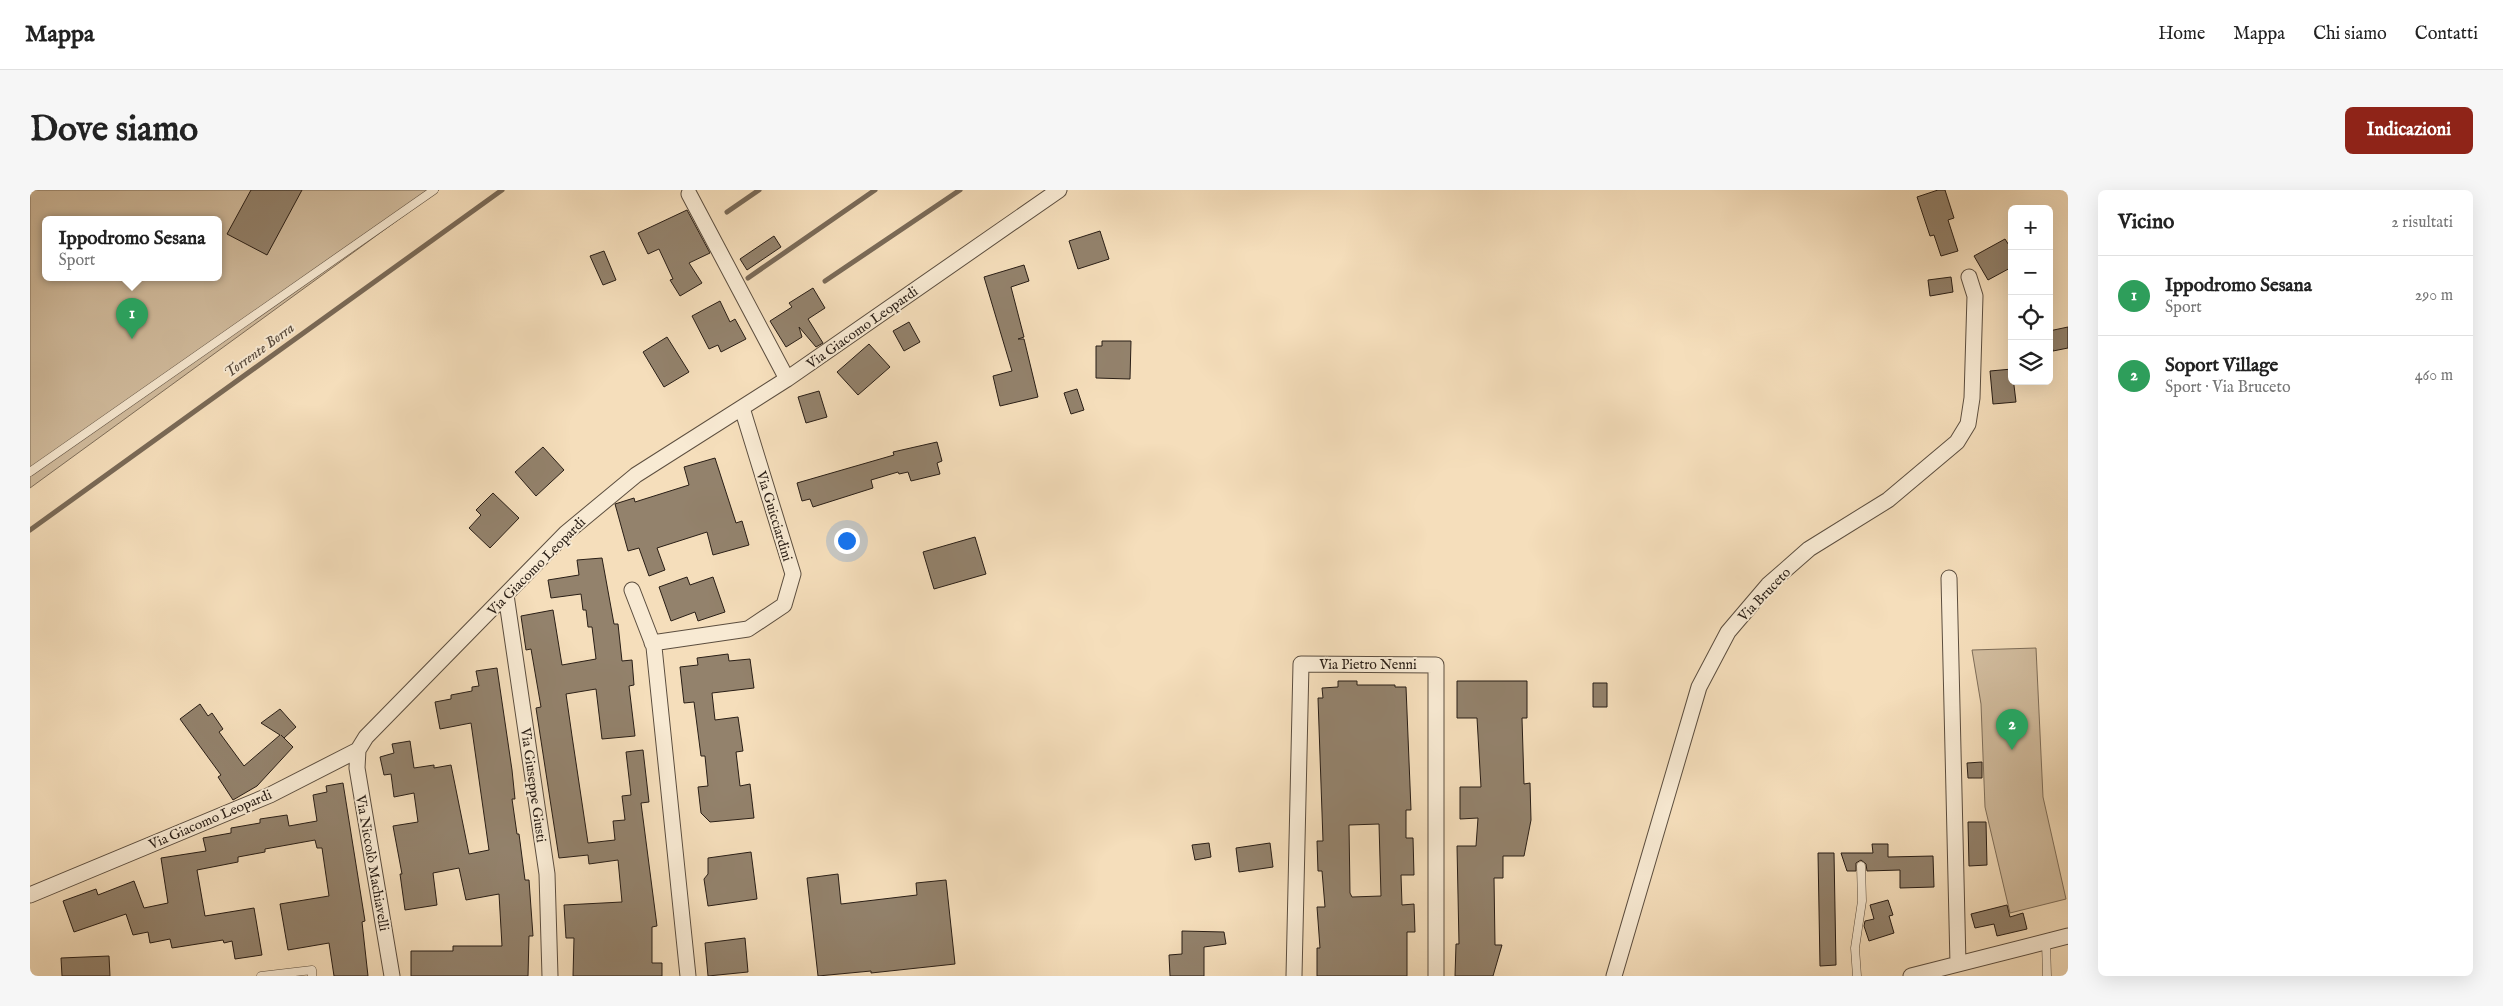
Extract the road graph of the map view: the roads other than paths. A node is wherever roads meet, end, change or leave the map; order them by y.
1 (434, 190) edge
2 (1059, 190) edge
3 (689, 194) dead end
4 (1969, 277) dead end
5 (787, 379) junction
6 (742, 408) junction
7 (30, 472) edge
8 (1949, 578) dead end
9 (632, 590) dead end
10 (506, 595) junction
11 (652, 643) junction
12 (358, 750) junction
13 (1861, 866) dead end
14 (30, 895) edge
15 (2068, 936) edge
16 (2046, 942) junction
17 (1958, 964) junction
18 (261, 976) edge
19 (312, 976) edge
20 (392, 976) edge
21 (550, 976) edge
22 (688, 976) edge
23 (1294, 976) edge
24 (1436, 976) edge
25 (1614, 976) edge
26 (1857, 976) edge
27 (1911, 976) edge
28 (2047, 976) edge

1 - 7 lane
2 - 5 street, Via Giacomo Leopardi
3 - 5 street
4 - 25 street, Via Bruceto
5 - 6 street, Via Giacomo Leopardi
6 - 10 street, Via Giacomo Leopardi
6 - 11 street, Via Guicciardini
8 - 17 street
9 - 11 street
10 - 12 street, Via Giacomo Leopardi
10 - 21 street, Via Giuseppe Giusti
11 - 22 street
12 - 14 street, Via Giacomo Leopardi
12 - 20 street, Via Niccolò Machiavelli
13 - 26 lane
15 - 16 street
16 - 17 street
16 - 28 lane
17 - 27 street
18 - 19 lane
23 - 24 street, Via Pietro Nenni

